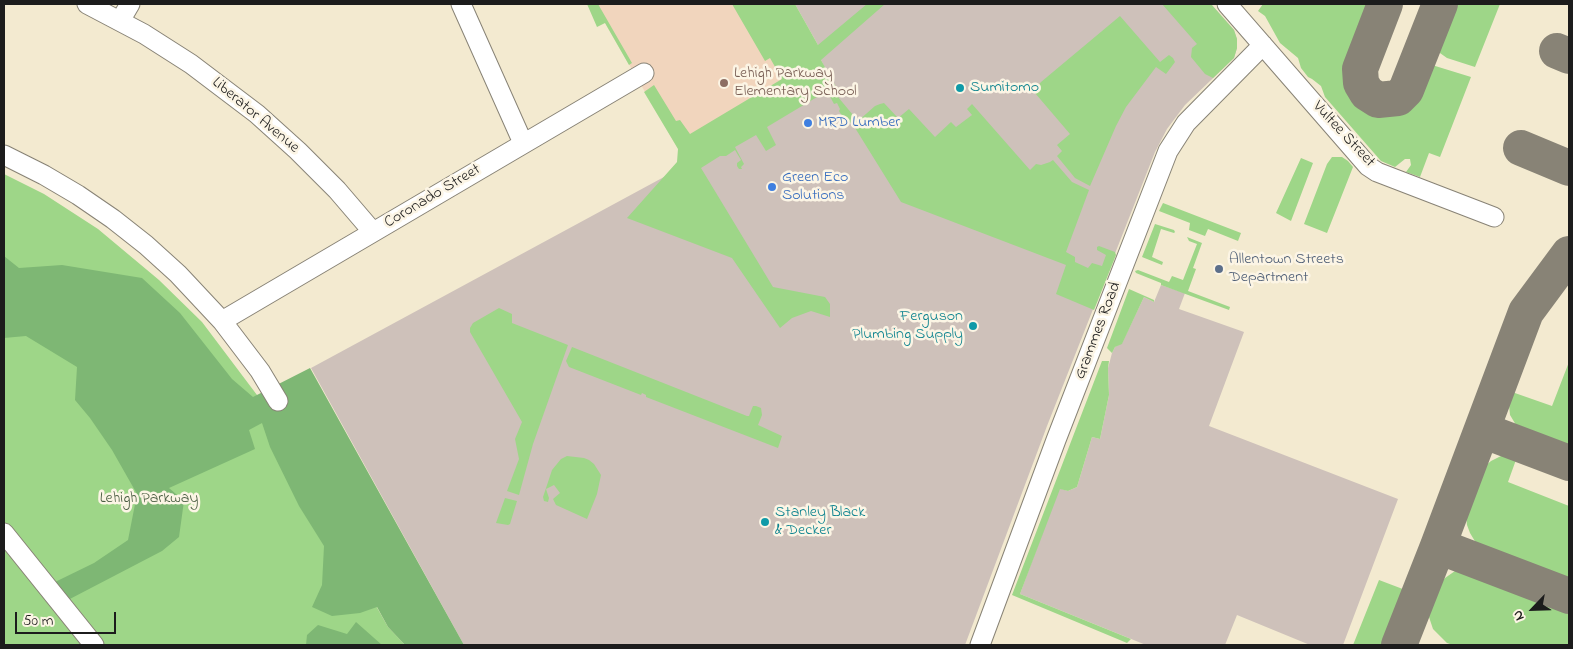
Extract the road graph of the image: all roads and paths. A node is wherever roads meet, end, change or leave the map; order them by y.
1 (87, 4) edge
2 (130, 4) edge
3 (461, 4) edge
4 (1227, 4) edge
5 (120, 21) junction
6 (1263, 45) junction
7 (644, 72) dead end
8 (523, 143) junction
9 (4, 155) edge
10 (1494, 217) dead end
11 (373, 232) junction
12 (222, 321) junction
13 (278, 401) dead end
14 (4, 533) edge
15 (94, 645) edge
16 (980, 645) edge

1 - 5 street, Liberator Avenue
2 - 5 street
3 - 8 street
4 - 6 street, Vultee Street
5 - 11 street, Liberator Avenue
6 - 10 street, Vultee Street
6 - 16 street, Grammes Road
7 - 8 street, Coronado Street
8 - 11 street, Coronado Street
9 - 12 street
11 - 12 street, Coronado Street
12 - 13 street
14 - 15 street

